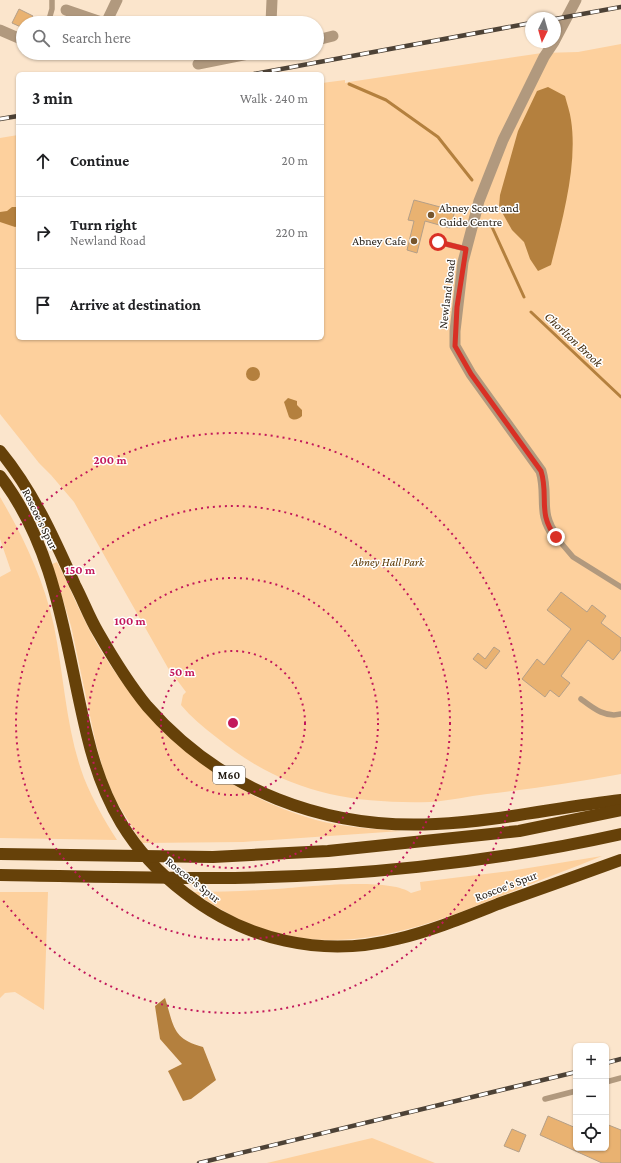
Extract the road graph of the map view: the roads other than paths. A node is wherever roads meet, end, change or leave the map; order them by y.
1 (52, 0) edge
2 (117, 0) edge
3 (272, 0) edge
4 (576, 0) edge
5 (66, 10) dead end
6 (50, 16) edge
7 (84, 16) edge
8 (109, 16) edge
9 (271, 16) edge
10 (561, 28) edge
11 (0, 30) edge
12 (333, 36) dead end
13 (16, 37) edge
14 (324, 38) edge
15 (550, 48) edge
16 (218, 60) edge
17 (198, 64) dead end
18 (438, 242) dead end
19 (466, 249) junction
20 (0, 451) edge
21 (0, 476) edge
22 (556, 537) joint
23 (621, 587) edge
24 (581, 699) dead end
25 (621, 714) edge
26 (621, 800) edge
27 (621, 810) edge
28 (621, 834) edge
29 (0, 854) edge
30 (621, 860) edge
31 (0, 875) edge
32 (621, 1078) edge
33 (609, 1081) edge
34 (573, 1092) edge
35 (545, 1099) dead end

1 - 6 lane
2 - 8 street
3 - 9 street
4 - 10 street, Newland Road
5 - 7 street
11 - 13 street
12 - 14 street
15 - 19 street, Newland Road
16 - 17 street
18 - 19 lane
19 - 22 street, Newland Road
20 - 26 highway, Roscoe's Spur / M60
21 - 30 highway, Roscoe's Spur
22 - 23 lane
24 - 25 lane
27 - 29 highway
28 - 31 highway
32 - 33 lane
34 - 35 lane

